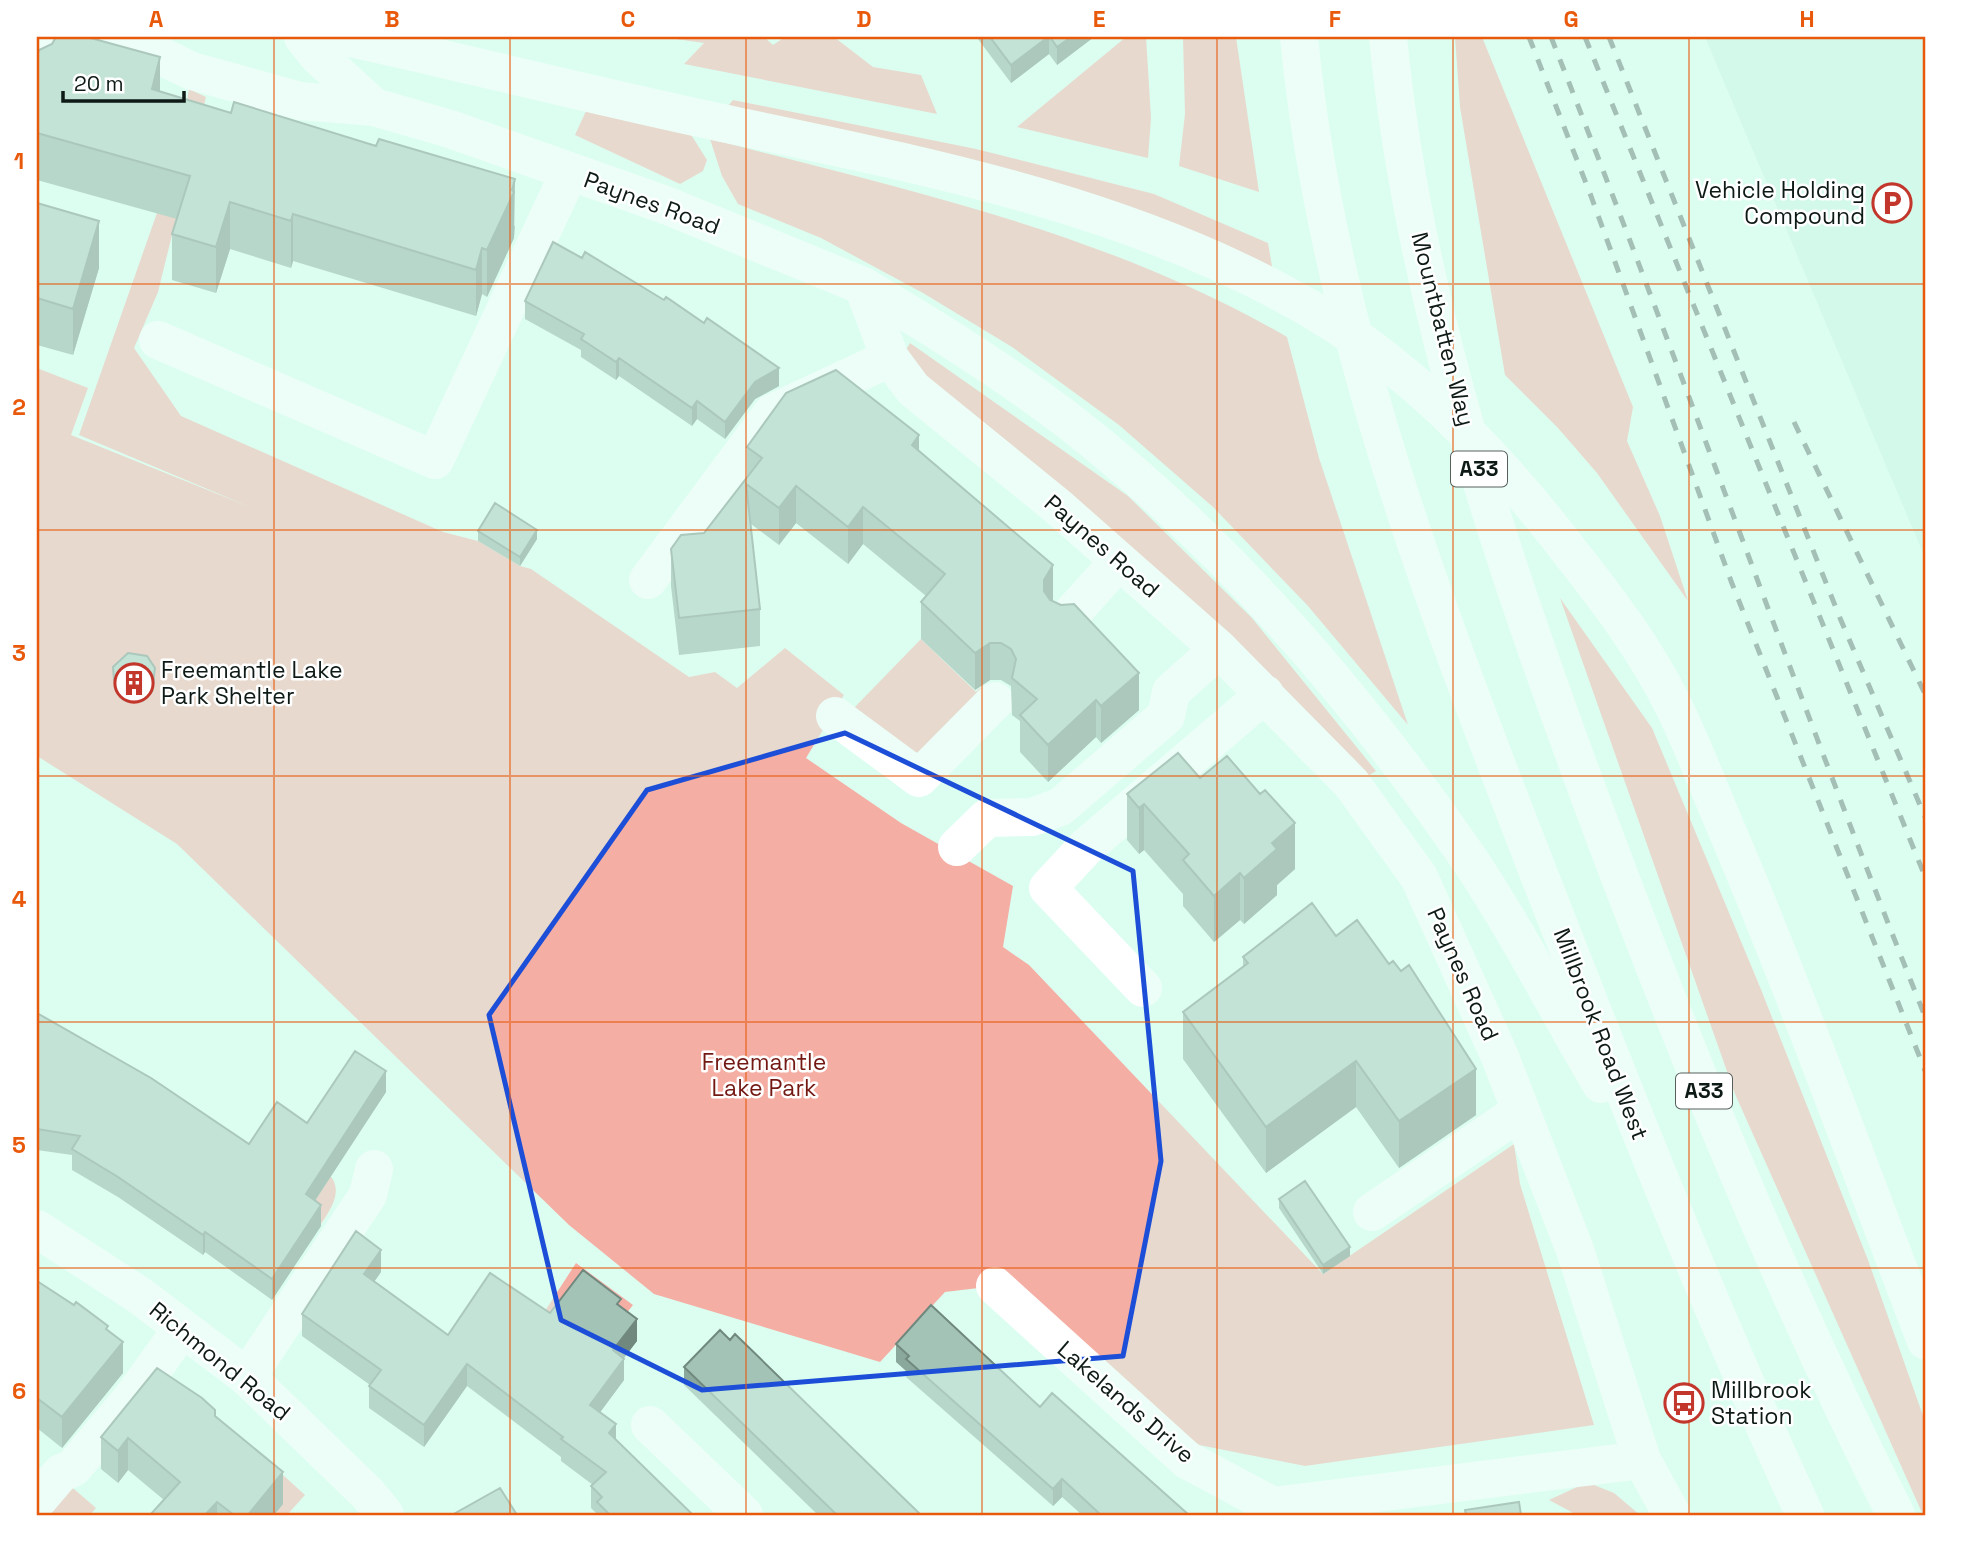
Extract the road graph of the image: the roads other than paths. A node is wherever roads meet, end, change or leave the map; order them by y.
1 (46, 37) edge
2 (120, 37) edge
3 (303, 37) edge
4 (346, 37) edge
5 (1299, 37) edge
6 (1388, 37) edge
7 (407, 45) edge
8 (37, 75) edge
9 (374, 107) junction
10 (569, 173) junction
11 (863, 286) junction
12 (158, 340) dead end
13 (890, 358) junction
14 (1119, 561) junction
15 (648, 580) dead end
16 (1065, 621) edge
17 (1219, 649) junction
18 (1265, 694) junction
19 (995, 701) dead end
20 (835, 716) dead end
21 (957, 847) dead end
22 (1143, 988) dead end
23 (1521, 1111) junction
24 (374, 1169) dead end
25 (1660, 1185) junction
26 (1372, 1212) dead end
27 (37, 1229) edge
28 (995, 1286) dead end
29 (182, 1329) junction
30 (1926, 1341) edge
31 (247, 1377) junction
32 (650, 1425) dead end
33 (1643, 1460) junction
34 (37, 1501) edge
35 (365, 1508) edge
36 (744, 1515) edge
37 (1672, 1515) edge
38 (1805, 1515) edge
39 (1896, 1515) edge

1 - 8 main road
2 - 9 main road, Paynes Road
3 - 9 main road
4 - 7 main road
5 - 25 main road, Millbrook Road West
6 - 39 main road, Mountbatten Way / A33
7 - 30 main road
9 - 10 main road, Paynes Road
10 - 11 main road, Paynes Road
10 - 12 main road
11 - 13 main road, Paynes Road
11 - 25 main road
13 - 14 main road, Paynes Road
13 - 15 main road
14 - 16 main road
14 - 17 main road, Paynes Road
17 - 18 main road, Paynes Road
17 - 21 main road
18 - 22 main road
18 - 23 main road, Paynes Road
19 - 20 main road
23 - 26 main road
23 - 33 main road, Paynes Road
24 - 31 main road
25 - 38 main road, Millbrook Road West
27 - 29 main road, Richmond Road
28 - 33 main road, Lakelands Drive
29 - 31 main road, Richmond Road
29 - 34 main road
31 - 35 main road, Richmond Road
32 - 36 main road
33 - 37 main road, Paynes Road

